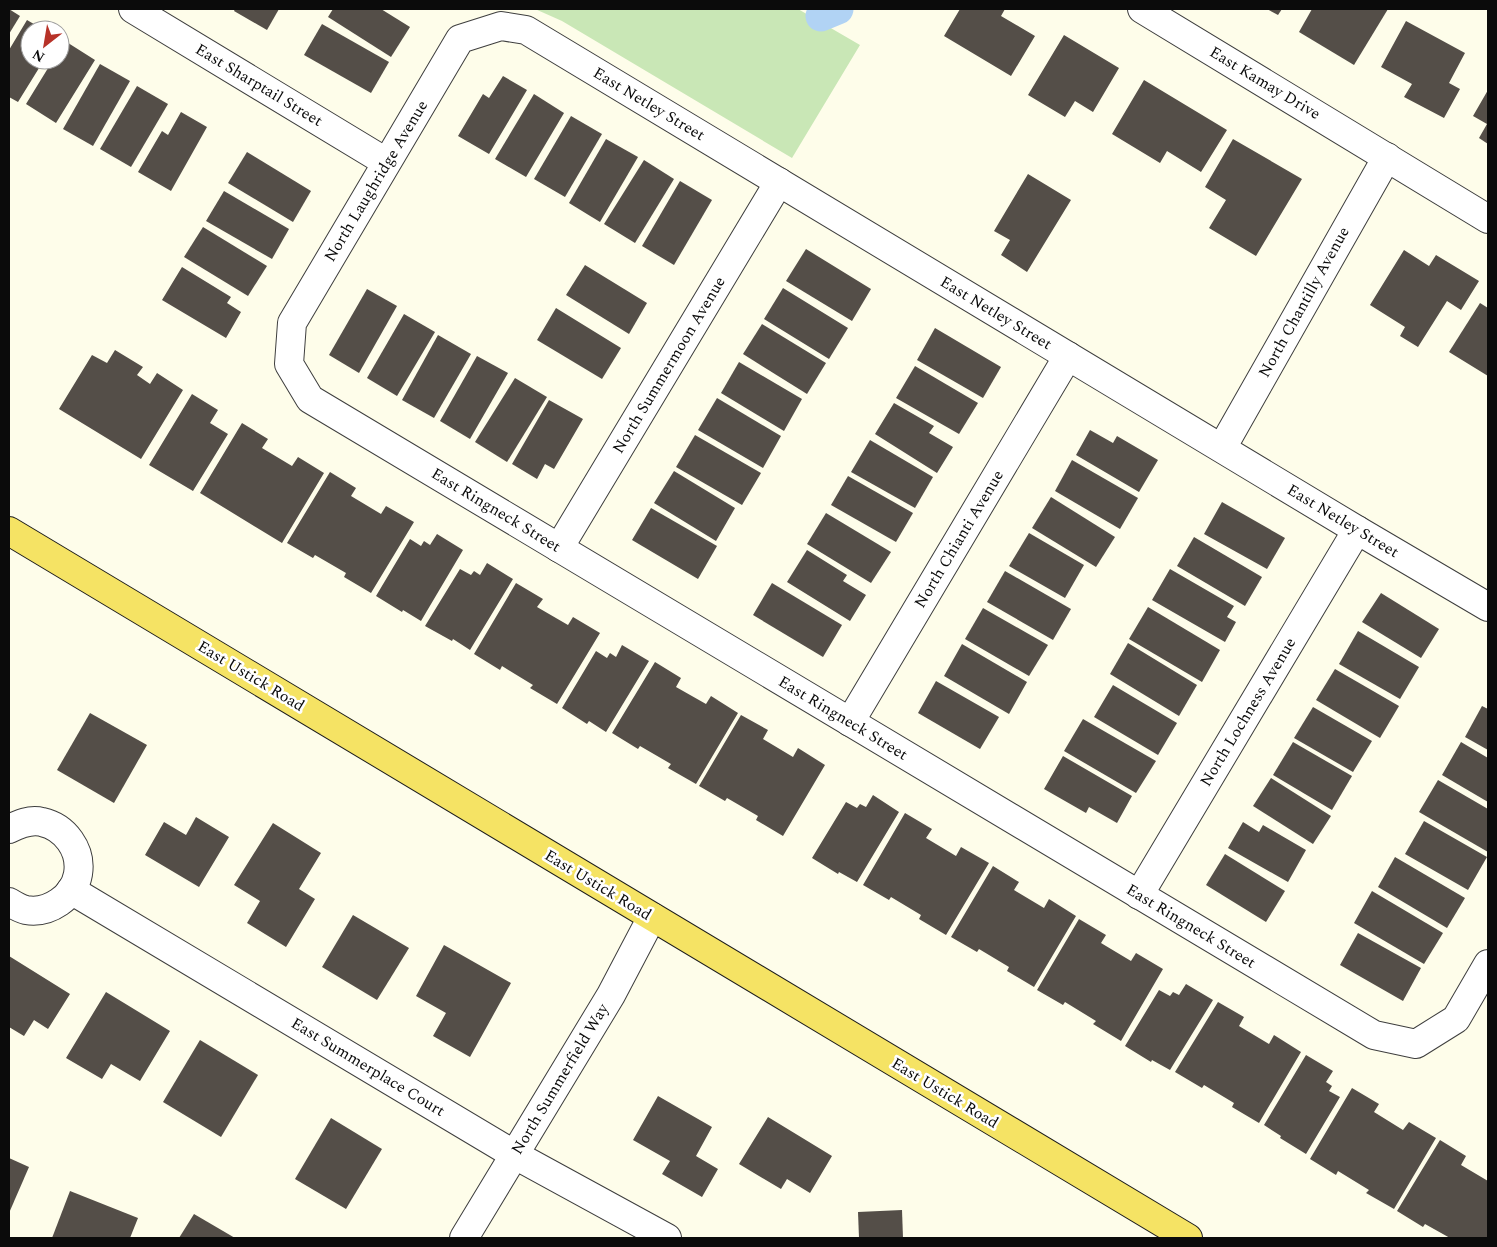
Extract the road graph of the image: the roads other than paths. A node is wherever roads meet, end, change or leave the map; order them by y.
1 (133, 9) edge
2 (1142, 9) edge
3 (501, 26) joint
4 (1387, 156) junction
5 (386, 162) junction
6 (779, 182) junction
7 (1488, 219) edge
8 (1068, 356) junction
9 (289, 364) joint
10 (1222, 448) junction
11 (1357, 530) junction
12 (9, 531) edge
13 (559, 548) junction
14 (1488, 607) edge
15 (850, 722) junction
16 (9, 829) edge
17 (71, 890) junction
18 (1139, 894) junction
19 (9, 902) edge
20 (652, 917) junction
21 (1488, 964) edge
22 (515, 1155) junction
23 (464, 1238) edge
24 (667, 1238) edge
25 (1188, 1238) edge

1 - 5 street, East Sharptail Street
2 - 4 street, East Kamay Drive
3 - 5 street, North Laughridge Avenue
3 - 6 street, East Netley Street
4 - 7 street, East Kamay Drive
4 - 10 street, North Chantilly Avenue
5 - 9 street, North Laughridge Avenue
6 - 8 street, East Netley Street
6 - 13 street, North Summermoon Avenue
8 - 10 street, East Netley Street
8 - 15 street, North Chianti Avenue
9 - 13 street, East Ringneck Street
10 - 11 street, East Netley Street
11 - 14 street, East Netley Street
11 - 18 street, North Lochness Avenue
12 - 20 main road, East Ustick Road
13 - 15 street, East Ringneck Street
15 - 18 street, East Ringneck Street
16 - 17 street
17 - 19 street
17 - 22 street, East Summerplace Court
18 - 21 street, East Ringneck Street
20 - 22 street, North Summerfield Way
20 - 25 main road, East Ustick Road
22 - 23 street, North Summerfield Way
22 - 24 street, East Summerplace Court

